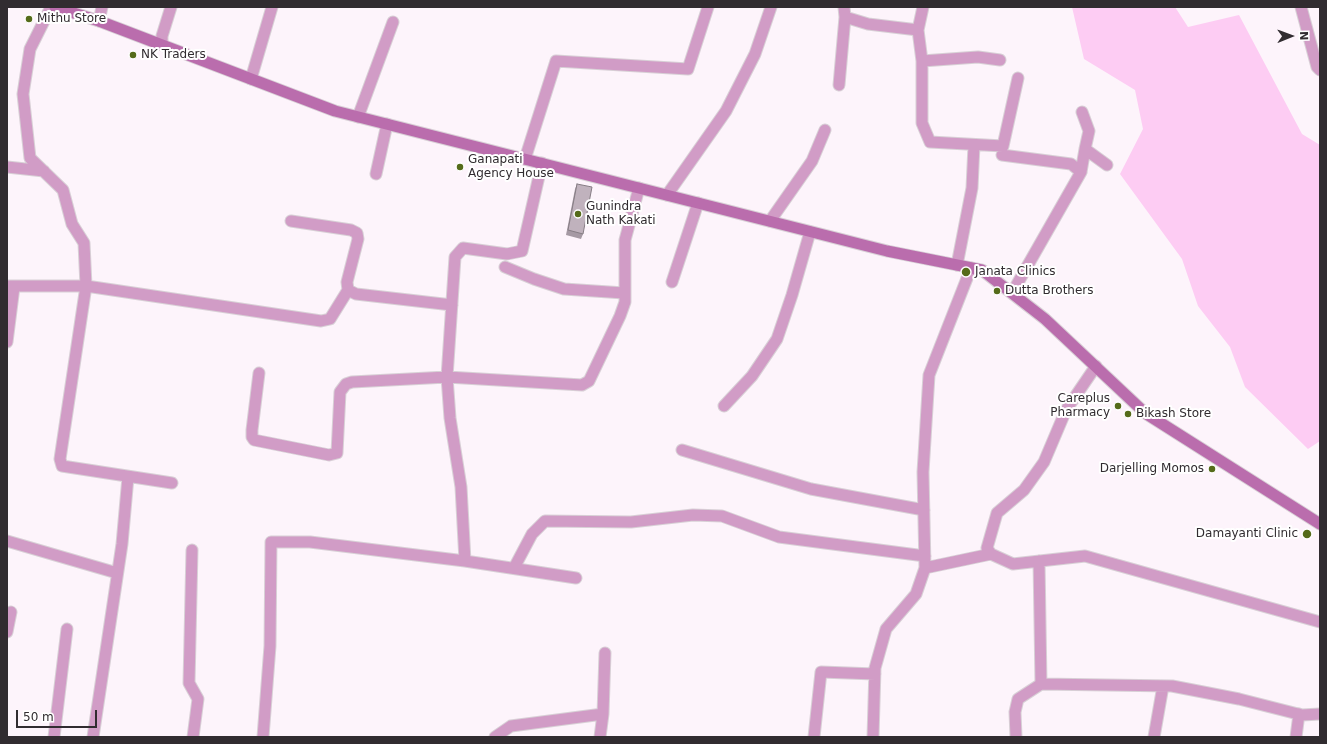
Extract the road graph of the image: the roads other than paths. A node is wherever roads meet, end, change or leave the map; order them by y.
1 (51, 7) edge
2 (55, 7) edge
3 (102, 7) edge
4 (171, 7) edge
5 (272, 7) edge
6 (708, 7) edge
7 (771, 7) edge
8 (922, 7) edge
9 (1301, 7) edge
10 (844, 12) edge
11 (99, 21) junction
12 (393, 22) dead end
13 (918, 30) junction
14 (162, 45) junction
15 (1000, 60) dead end
16 (922, 61) junction
17 (1320, 70) edge
18 (1018, 78) dead end
19 (251, 79) junction
20 (839, 85) dead end
21 (1082, 112) dead end
22 (358, 117) junction
23 (387, 124) junction
24 (825, 130) dead end
25 (974, 145) junction
26 (1085, 149) junction
27 (1002, 156) dead end
28 (525, 159) junction
29 (542, 163) junction
30 (1107, 165) dead end
31 (7, 167) edge
32 (44, 171) junction
33 (1081, 172) junction
34 (376, 174) dead end
35 (639, 188) junction
36 (667, 195) junction
37 (698, 203) junction
38 (291, 221) dead end
39 (770, 221) junction
40 (810, 232) junction
41 (957, 265) junction
42 (505, 267) dead end
43 (971, 268) junction
44 (672, 282) dead end
45 (11, 286) edge
46 (86, 286) junction
47 (348, 290) junction
48 (624, 292) junction
49 (1012, 293) junction
50 (452, 305) junction
51 (7, 342) edge
52 (1096, 366) junction
53 (259, 373) dead end
54 (447, 377) junction
55 (724, 406) dead end
56 (682, 450) dead end
57 (128, 478) junction
58 (172, 483) dead end
59 (924, 510) junction
60 (1320, 524) edge
61 (7, 541) edge
62 (192, 550) dead end
63 (991, 554) junction
64 (925, 556) junction
65 (466, 561) junction
66 (1039, 561) junction
67 (514, 568) junction
68 (925, 568) junction
69 (117, 573) junction
70 (576, 578) dead end
71 (11, 612) dead end
72 (1320, 622) edge
73 (67, 629) dead end
74 (7, 632) edge
75 (605, 653) dead end
76 (875, 674) junction
77 (1041, 684) junction
78 (1163, 686) junction
79 (603, 714) junction
80 (1299, 714) junction
81 (1320, 714) edge
82 (54, 737) edge
83 (93, 737) edge
84 (193, 737) edge
85 (263, 737) edge
86 (495, 737) edge
87 (600, 737) edge
88 (814, 737) edge
89 (873, 737) edge
90 (1016, 737) edge
91 (1154, 737) edge
92 (1296, 737) edge

1 - 32 street
2 - 11 main road
3 - 11 street
4 - 14 street
5 - 19 street
6 - 28 street
7 - 36 street
8 - 13 street
9 - 17 street
10 - 13 street
10 - 20 street
11 - 14 main road
12 - 22 street
13 - 16 street
14 - 19 main road
15 - 16 street
16 - 25 street
18 - 25 street
19 - 22 main road
21 - 26 street
22 - 23 main road
23 - 28 main road
23 - 34 street
24 - 39 street
25 - 41 street
26 - 30 street
26 - 33 street
27 - 33 street
28 - 29 main road
29 - 35 main road
29 - 50 street
31 - 32 street
32 - 46 street
33 - 49 street
35 - 36 main road
35 - 48 street
36 - 37 main road
37 - 39 main road
37 - 44 street
38 - 47 street
39 - 40 main road
40 - 41 main road
40 - 55 street
41 - 43 main road
42 - 48 street
43 - 49 main road
43 - 59 street
45 - 46 street
45 - 51 street
46 - 47 street
46 - 57 street
47 - 50 street
48 - 54 street
49 - 52 main road
50 - 54 street
52 - 60 main road
52 - 63 street
53 - 54 street
54 - 65 street
56 - 59 street
57 - 58 street
57 - 69 street
59 - 64 street
61 - 69 street
62 - 84 street
63 - 66 street
63 - 68 street
64 - 67 street
64 - 68 street
65 - 67 street
65 - 85 street
66 - 72 street
66 - 77 street
67 - 70 street
68 - 76 street
69 - 83 street
71 - 74 street
73 - 82 street
75 - 79 street
76 - 88 street
76 - 89 street
77 - 78 street
77 - 90 street
78 - 80 street
78 - 91 street
79 - 86 street
79 - 87 street
80 - 81 street
80 - 92 street

